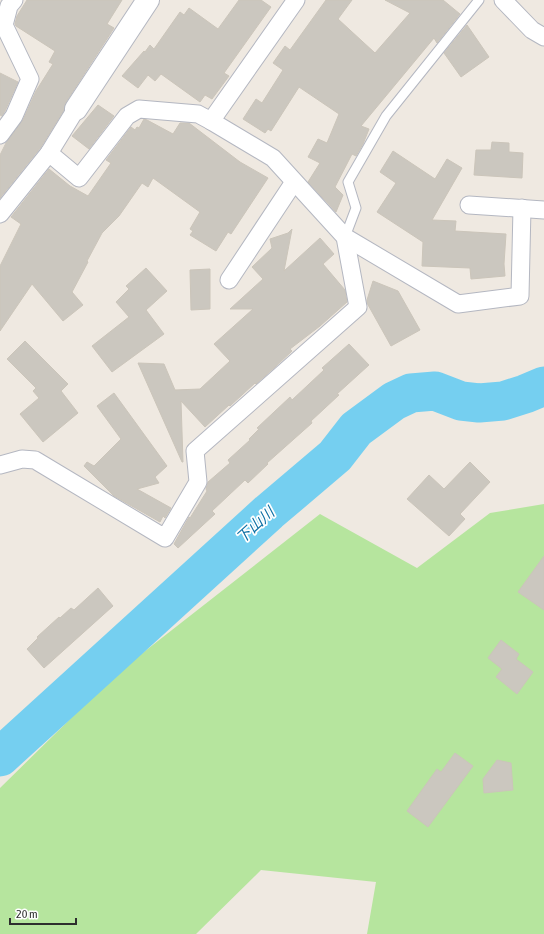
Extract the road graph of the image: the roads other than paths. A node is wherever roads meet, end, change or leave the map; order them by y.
1 (148, 0) edge
2 (296, 0) edge
3 (479, 0) edge
4 (503, 0) edge
5 (8, 2) edge
6 (544, 37) edge
7 (76, 109) joint
8 (211, 121) junction
9 (0, 135) edge
10 (49, 153) junction
11 (294, 182) junction
12 (469, 205) dead end
13 (522, 208) junction
14 (544, 210) edge
15 (0, 214) edge
16 (345, 237) junction
17 (229, 280) dead end
18 (0, 465) edge

1 - 7 street
2 - 8 street
3 - 16 lane
4 - 6 street
5 - 9 street
7 - 10 street
8 - 10 street
8 - 11 street
10 - 15 street
11 - 16 street
11 - 17 street
12 - 13 street
13 - 14 street
13 - 16 street
16 - 18 street

